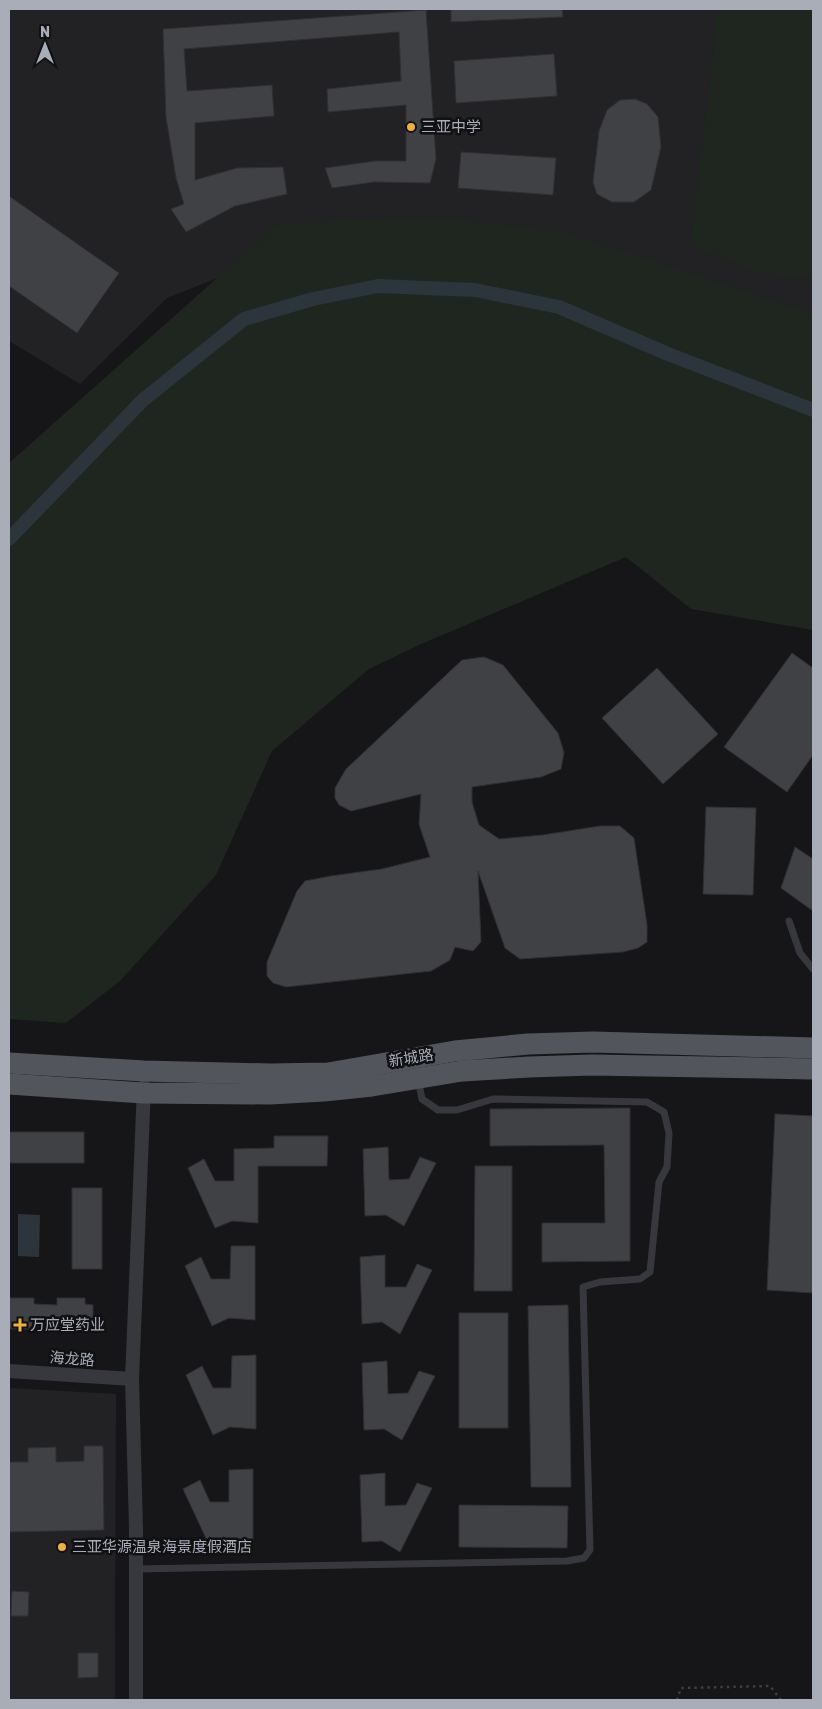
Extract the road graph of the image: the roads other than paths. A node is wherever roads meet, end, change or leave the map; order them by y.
1 (789, 921) dead end
2 (813, 969) edge
3 (813, 1048) edge
4 (9, 1063) edge
5 (813, 1069) edge
6 (144, 1071) junction
7 (418, 1078) junction
8 (9, 1084) edge
9 (144, 1093) junction
10 (9, 1371) edge
11 (132, 1380) junction
12 (136, 1569) junction
13 (136, 1700) edge

1 - 2 lane
3 - 6 main road, 新城路
4 - 6 main road, 新城路
5 - 7 main road, 新城路
6 - 9 street
7 - 9 main road, 新城路
7 - 12 lane
8 - 9 main road, 新城路
9 - 11 street
10 - 11 street, 海龙路
11 - 12 street
12 - 13 street

